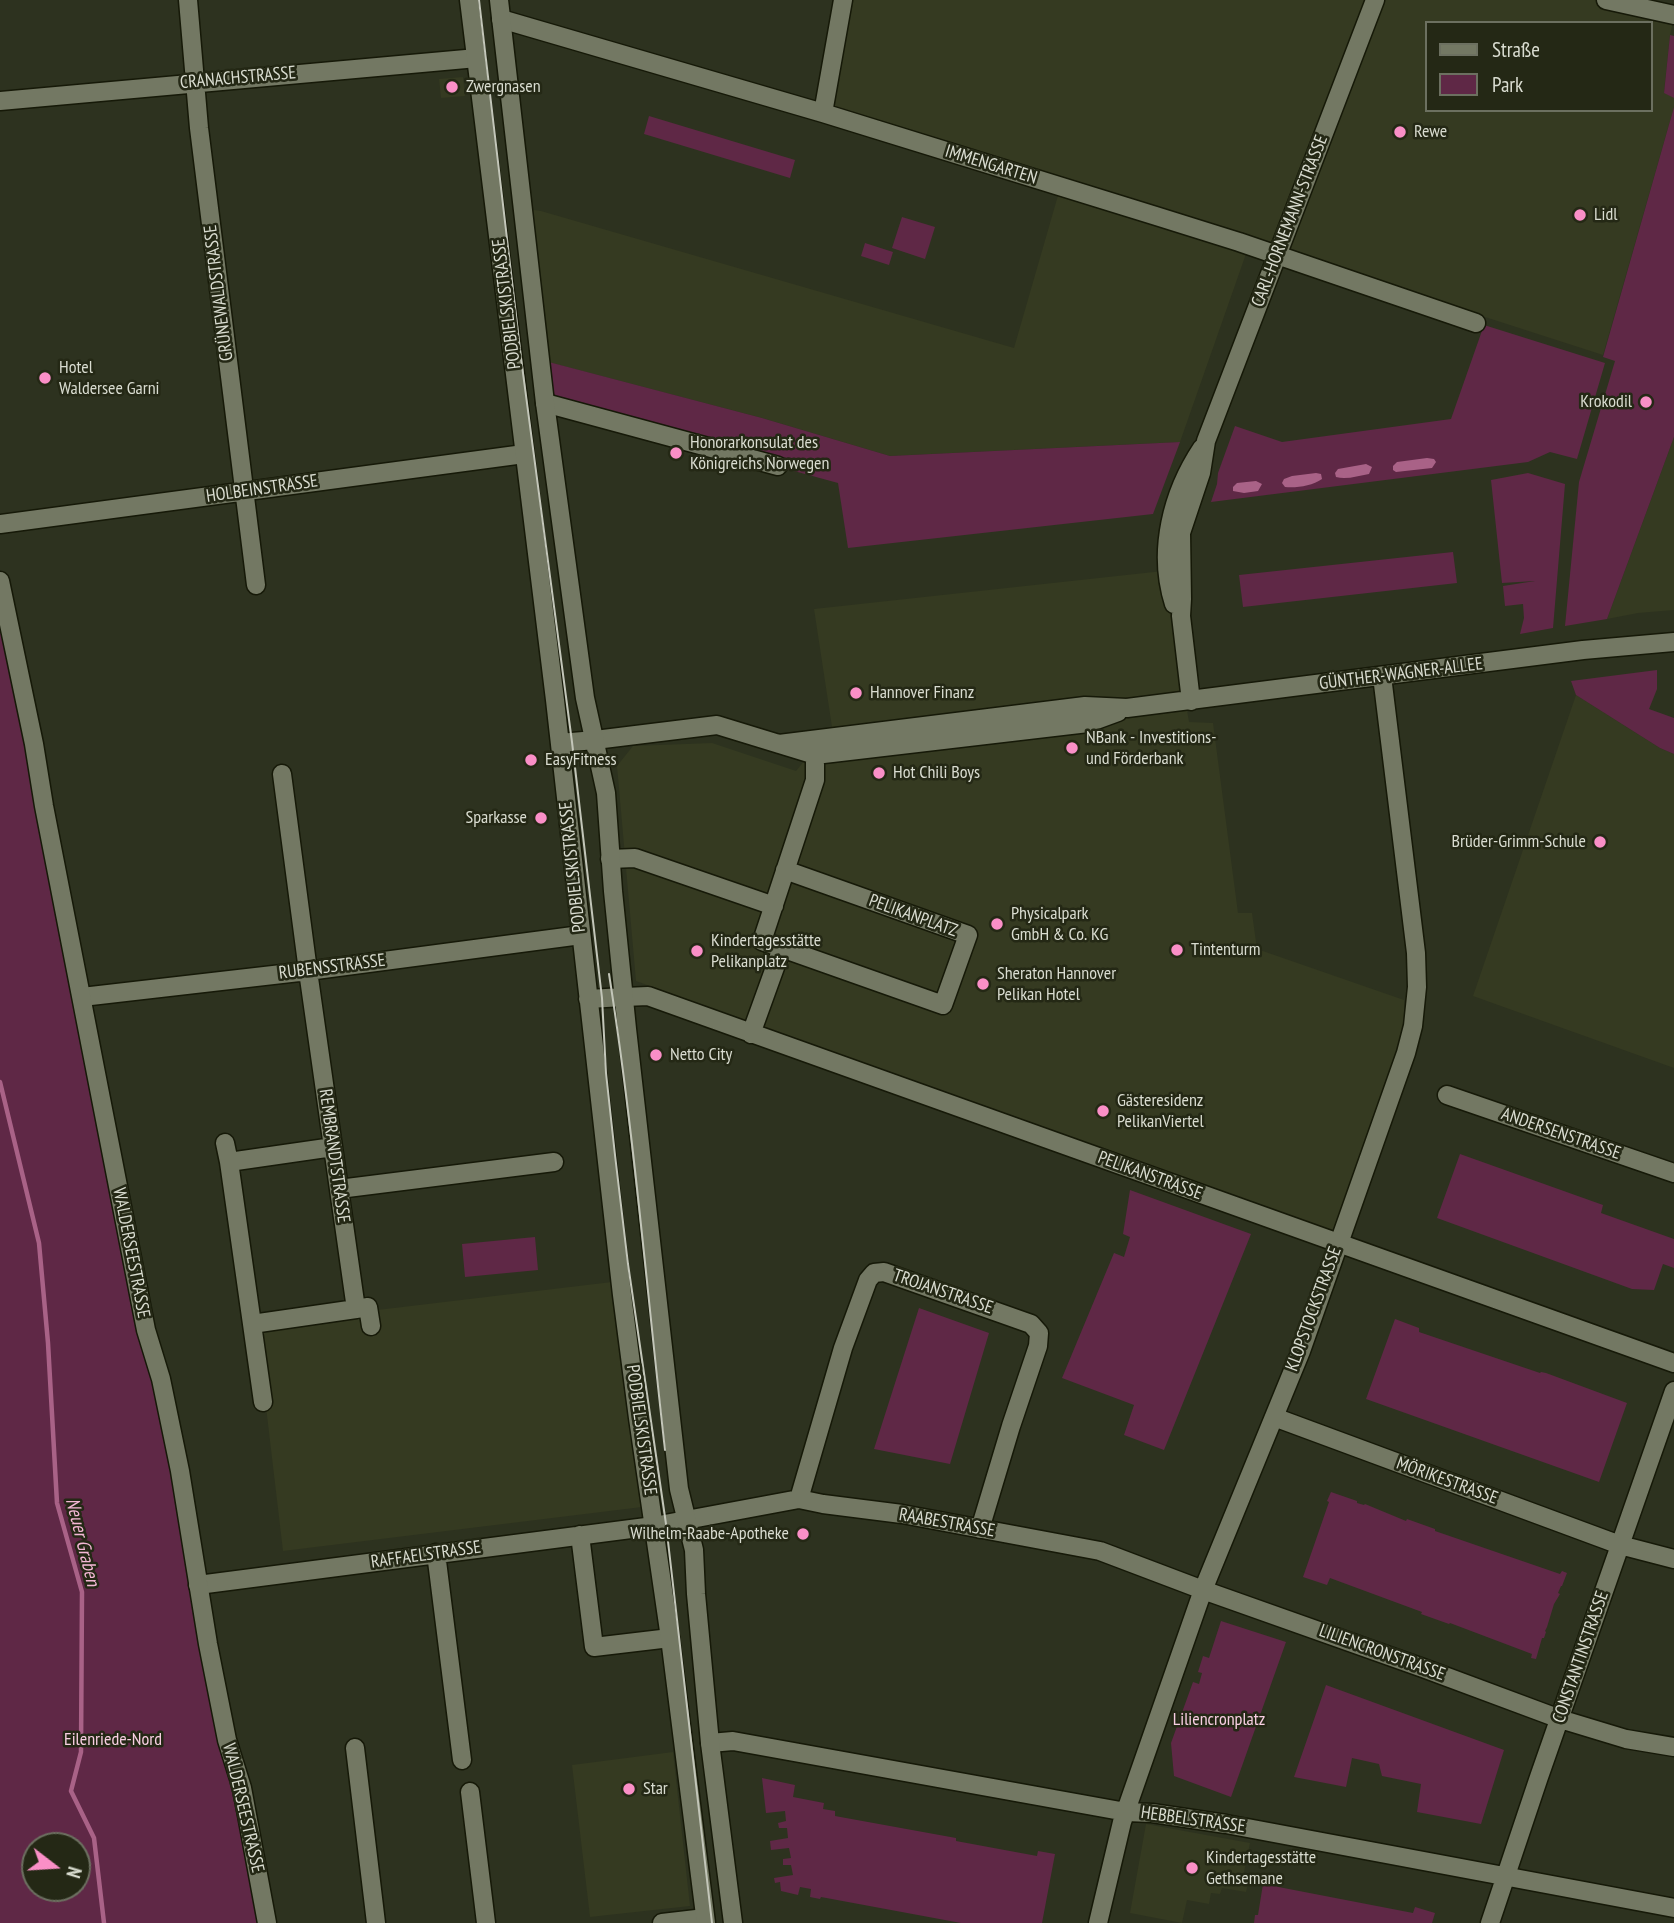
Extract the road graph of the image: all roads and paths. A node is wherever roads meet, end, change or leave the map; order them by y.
1 (188, 0) edge
2 (469, 0) edge
3 (499, 0) edge
4 (843, 0) edge
5 (1375, 0) edge
6 (1606, 0) edge
7 (1674, 15) edge
8 (501, 19) junction
9 (477, 58) junction
10 (194, 82) junction
11 (0, 101) edge
12 (823, 113) junction
13 (1277, 255) junction
14 (1476, 323) dead end
15 (545, 403) junction
16 (524, 454) junction
17 (778, 466) dead end
18 (243, 492) junction
19 (0, 524) edge
20 (0, 581) edge
21 (256, 585) dead end
22 (1674, 642) edge
23 (1382, 676) junction
24 (1191, 701) junction
25 (1128, 708) junction
26 (595, 740) junction
27 (560, 743) junction
28 (779, 744) junction
29 (815, 755) junction
30 (282, 774) dead end
31 (610, 859) junction
32 (785, 870) junction
33 (774, 906) junction
34 (581, 935) junction
35 (782, 948) junction
36 (308, 971) junction
37 (624, 996) junction
38 (82, 997) junction
39 (588, 999) junction
40 (751, 1034) junction
41 (1447, 1095) dead end
42 (225, 1143) dead end
43 (333, 1147) junction
44 (554, 1161) dead end
45 (229, 1162) junction
46 (1674, 1173) edge
47 (339, 1189) junction
48 (1338, 1243) junction
49 (356, 1308) junction
50 (252, 1324) junction
51 (371, 1326) dead end
52 (1674, 1363) edge
53 (1674, 1391) edge
54 (263, 1402) dead end
55 (1274, 1417) junction
56 (799, 1499) junction
57 (687, 1519) junction
58 (654, 1526) junction
59 (980, 1529) junction
60 (580, 1535) junction
61 (1620, 1545) junction
62 (436, 1553) junction
63 (1674, 1559) edge
64 (198, 1585) junction
65 (1203, 1590) junction
66 (670, 1637) junction
67 (1560, 1718) junction
68 (710, 1744) junction
69 (1674, 1747) edge
70 (355, 1748) dead end
71 (462, 1760) dead end
72 (470, 1792) dead end
73 (1126, 1812) junction
74 (1506, 1877) junction
75 (1674, 1908) edge
76 (705, 1920) edge
77 (267, 1923) edge
78 (376, 1923) edge
79 (486, 1923) edge
80 (662, 1923) edge
81 (733, 1923) edge
82 (1098, 1923) edge
83 (1490, 1923) edge

1 - 10 street, GRÜNEWALDSTRASSE
2 - 9 street, PODBIELSKISTRASSE
3 - 8 street, PODBIELSKISTRASSE
4 - 12 street
5 - 13 street, CARL-HORNEMANN-STRASSE
6 - 7 street
8 - 12 street, IMMENGARTEN
8 - 15 street, PODBIELSKISTRASSE
9 - 10 street, CRANACHSTRASSE
9 - 16 street, PODBIELSKISTRASSE
10 - 11 street, CRANACHSTRASSE
10 - 18 street, GRÜNEWALDSTRASSE
12 - 13 street, IMMENGARTEN
13 - 14 street, IMMENGARTEN
13 - 24 street, CARL-HORNEMANN-STRASSE
15 - 17 street
15 - 26 street, PODBIELSKISTRASSE
16 - 18 street, HOLBEINSTRASSE
16 - 27 street, PODBIELSKISTRASSE
18 - 19 street, HOLBEINSTRASSE
18 - 21 street, GRÜNEWALDSTRASSE
20 - 38 street, WALDERSEESTRASSE
22 - 23 street, GÜNTHER-WAGNER-ALLEE
23 - 24 street, GÜNTHER-WAGNER-ALLEE
23 - 48 street, KLOPSTOCKSTRASSE
24 - 25 street, GÜNTHER-WAGNER-ALLEE
25 - 28 street, GÜNTHER-WAGNER-ALLEE
25 - 29 street, GÜNTHER-WAGNER-ALLEE
26 - 27 street, GÜNTHER-WAGNER-ALLEE
26 - 28 street, GÜNTHER-WAGNER-ALLEE
26 - 31 street, PODBIELSKISTRASSE
27 - 34 street, PODBIELSKISTRASSE
28 - 29 street, GÜNTHER-WAGNER-ALLEE
29 - 32 street
30 - 36 street, REMBRANDTSTRASSE
31 - 33 street
31 - 37 street, PODBIELSKISTRASSE
32 - 33 street
32 - 35 street, PELIKANPLATZ
33 - 35 street
34 - 36 street, RUBENSSTRASSE
34 - 39 street, PODBIELSKISTRASSE
35 - 40 street
36 - 38 street, RUBENSSTRASSE
36 - 43 street, REMBRANDTSTRASSE
37 - 39 street, PELIKANSTRASSE
37 - 40 street, PELIKANSTRASSE
37 - 57 street, PODBIELSKISTRASSE
38 - 64 street, WALDERSEESTRASSE
39 - 58 street, PODBIELSKISTRASSE
40 - 48 street, PELIKANSTRASSE
41 - 46 street, ANDERSENSTRASSE
42 - 45 street
43 - 45 street
43 - 47 street, REMBRANDTSTRASSE
44 - 47 street
45 - 50 street
47 - 49 street, REMBRANDTSTRASSE
48 - 52 street, PELIKANSTRASSE
48 - 55 street, KLOPSTOCKSTRASSE
49 - 50 street
49 - 51 street
50 - 54 street
53 - 61 street, CONSTANTINSTRASSE
55 - 61 street, MÖRIKESTRASSE
55 - 65 street, KLOPSTOCKSTRASSE
56 - 57 street, RAABESTRASSE
56 - 59 street, RAABESTRASSE
56 - 59 street, TROJANSTRASSE
57 - 58 street
57 - 68 street, PODBIELSKISTRASSE
58 - 60 street, RAFFAELSTRASSE
58 - 66 street, PODBIELSKISTRASSE
59 - 65 street, RAABESTRASSE
60 - 62 street, RAFFAELSTRASSE
60 - 66 street
61 - 63 street, MÖRIKESTRASSE
61 - 67 street, CONSTANTINSTRASSE
62 - 64 street, RAFFAELSTRASSE
62 - 71 street
64 - 77 street, WALDERSEESTRASSE
65 - 67 street, LILIENCRONSTRASSE
65 - 73 street, KLOPSTOCKSTRASSE
66 - 76 street, PODBIELSKISTRASSE
67 - 69 street, LILIENCRONSTRASSE
67 - 74 street, CONSTANTINSTRASSE
68 - 73 street, HEBBELSTRASSE
68 - 81 street, PODBIELSKISTRASSE
70 - 78 street
72 - 79 street
73 - 74 street, HEBBELSTRASSE
73 - 82 street, KLOPSTOCKSTRASSE
74 - 75 street, HEBBELSTRASSE
74 - 83 street, CONSTANTINSTRASSE
76 - 80 street

